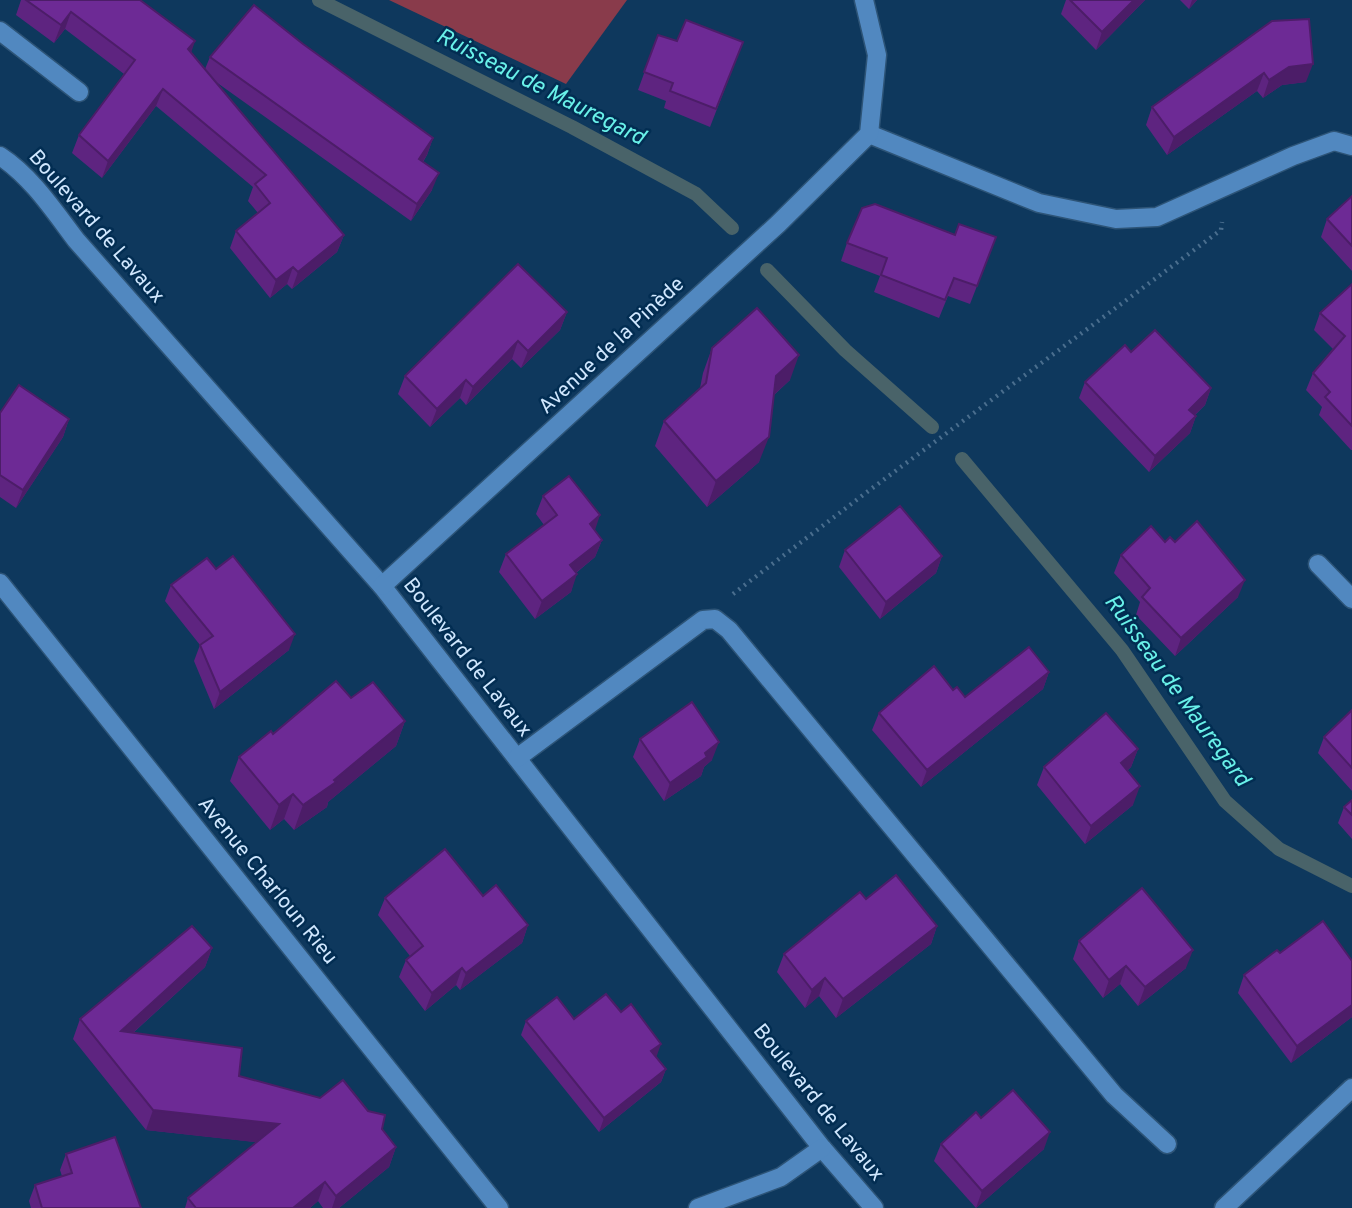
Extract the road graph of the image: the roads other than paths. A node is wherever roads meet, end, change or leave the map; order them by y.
1 (864, 0) edge
2 (0, 31) edge
3 (79, 92) dead end
4 (869, 134) junction
5 (1352, 146) edge
6 (0, 156) edge
7 (1318, 564) dead end
8 (0, 583) edge
9 (382, 586) junction
10 (1352, 599) edge
11 (517, 758) junction
12 (1352, 1088) edge
13 (1167, 1144) dead end
14 (822, 1147) junction
15 (499, 1208) edge
16 (698, 1208) edge
17 (874, 1208) edge
18 (1224, 1208) edge

1 - 4 street
2 - 3 street
4 - 5 street
4 - 9 street, Avenue de la Pinède
6 - 9 street, Boulevard de Lavaux
7 - 10 street
8 - 15 street, Avenue Charloun Rieu
9 - 11 street, Boulevard de Lavaux
11 - 13 street
11 - 14 street, Boulevard de Lavaux
12 - 18 street
14 - 16 street
14 - 17 street, Boulevard de Lavaux

